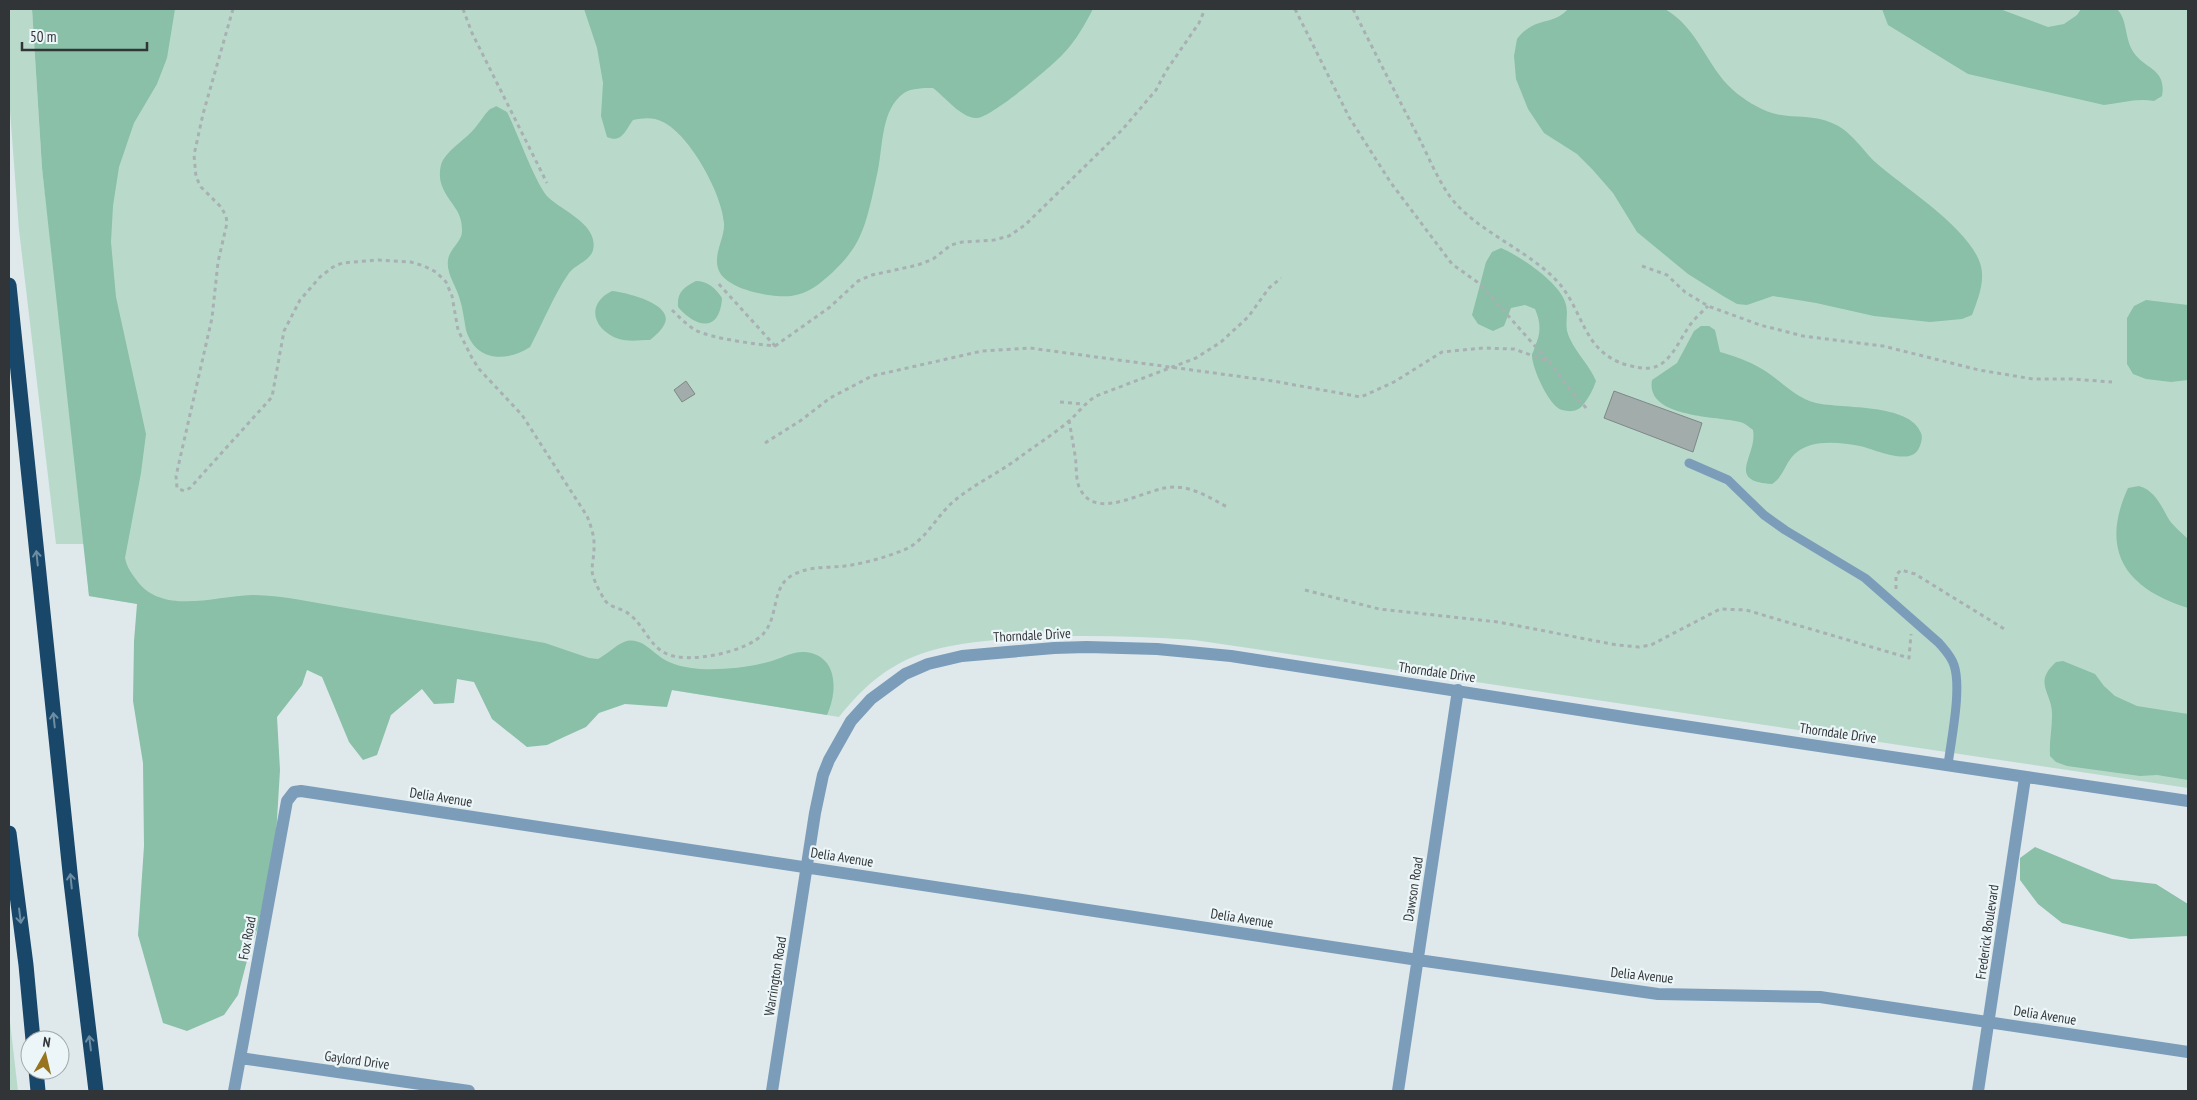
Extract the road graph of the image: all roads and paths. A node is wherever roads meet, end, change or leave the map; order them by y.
1 (232, 9) edge
2 (463, 9) edge
3 (1205, 9) edge
4 (1295, 9) edge
5 (1353, 9) edge
6 (547, 183) dead end
7 (1642, 266) dead end
8 (1281, 278) dead end
9 (717, 282) dead end
10 (9, 285) edge
11 (1708, 306) junction
12 (672, 310) dead end
13 (775, 346) junction
14 (1550, 362) junction
15 (1172, 366) junction
16 (2112, 382) dead end
17 (1060, 402) dead end
18 (1084, 404) junction
19 (1588, 410) dead end
20 (1069, 420) junction
21 (765, 443) dead end
22 (1689, 463) dead end
23 (1229, 508) dead end
24 (1305, 590) dead end
25 (1896, 590) dead end
26 (1909, 616) junction
27 (2006, 630) dead end
28 (1458, 690) junction
29 (1948, 765) junction
30 (2025, 778) junction
31 (294, 792) joint
32 (2188, 801) edge
33 (9, 833) edge
34 (807, 866) junction
35 (1418, 960) junction
36 (1989, 1021) junction
37 (32, 1030) edge
38 (2188, 1052) edge
39 (240, 1058) junction
40 (96, 1091) edge
41 (234, 1091) edge
42 (469, 1091) edge
43 (772, 1091) edge
44 (1398, 1091) edge
45 (1978, 1091) edge

1 - 20 path
2 - 6 path
3 - 13 path
4 - 14 path
5 - 11 path
7 - 11 path
8 - 15 path
9 - 13 path
40 -> 10 highway
11 - 16 path
12 - 13 path
14 - 15 path
14 - 19 path
15 - 18 path
15 - 21 path
17 - 18 path
18 - 20 path
20 - 23 path
22 - 26 lane
24 - 26 path
25 - 27 path
26 - 29 lane
28 - 29 street, Thorndale Drive
28 - 34 street, Thorndale Drive
28 - 35 street, Dawson Road
29 - 30 street, Thorndale Drive
30 - 32 street, Thorndale Drive
30 - 36 street, Frederick Boulevard
31 - 34 street, Delia Avenue
31 - 39 street, Fox Road
33 -> 37 highway
34 - 35 street, Delia Avenue
34 - 43 street, Warrington Road
35 - 36 street, Delia Avenue
35 - 44 street, Dawson Road
36 - 38 street, Delia Avenue
36 - 45 street, Frederick Boulevard
39 - 41 street, Fox Road
39 - 42 street, Gaylord Drive

